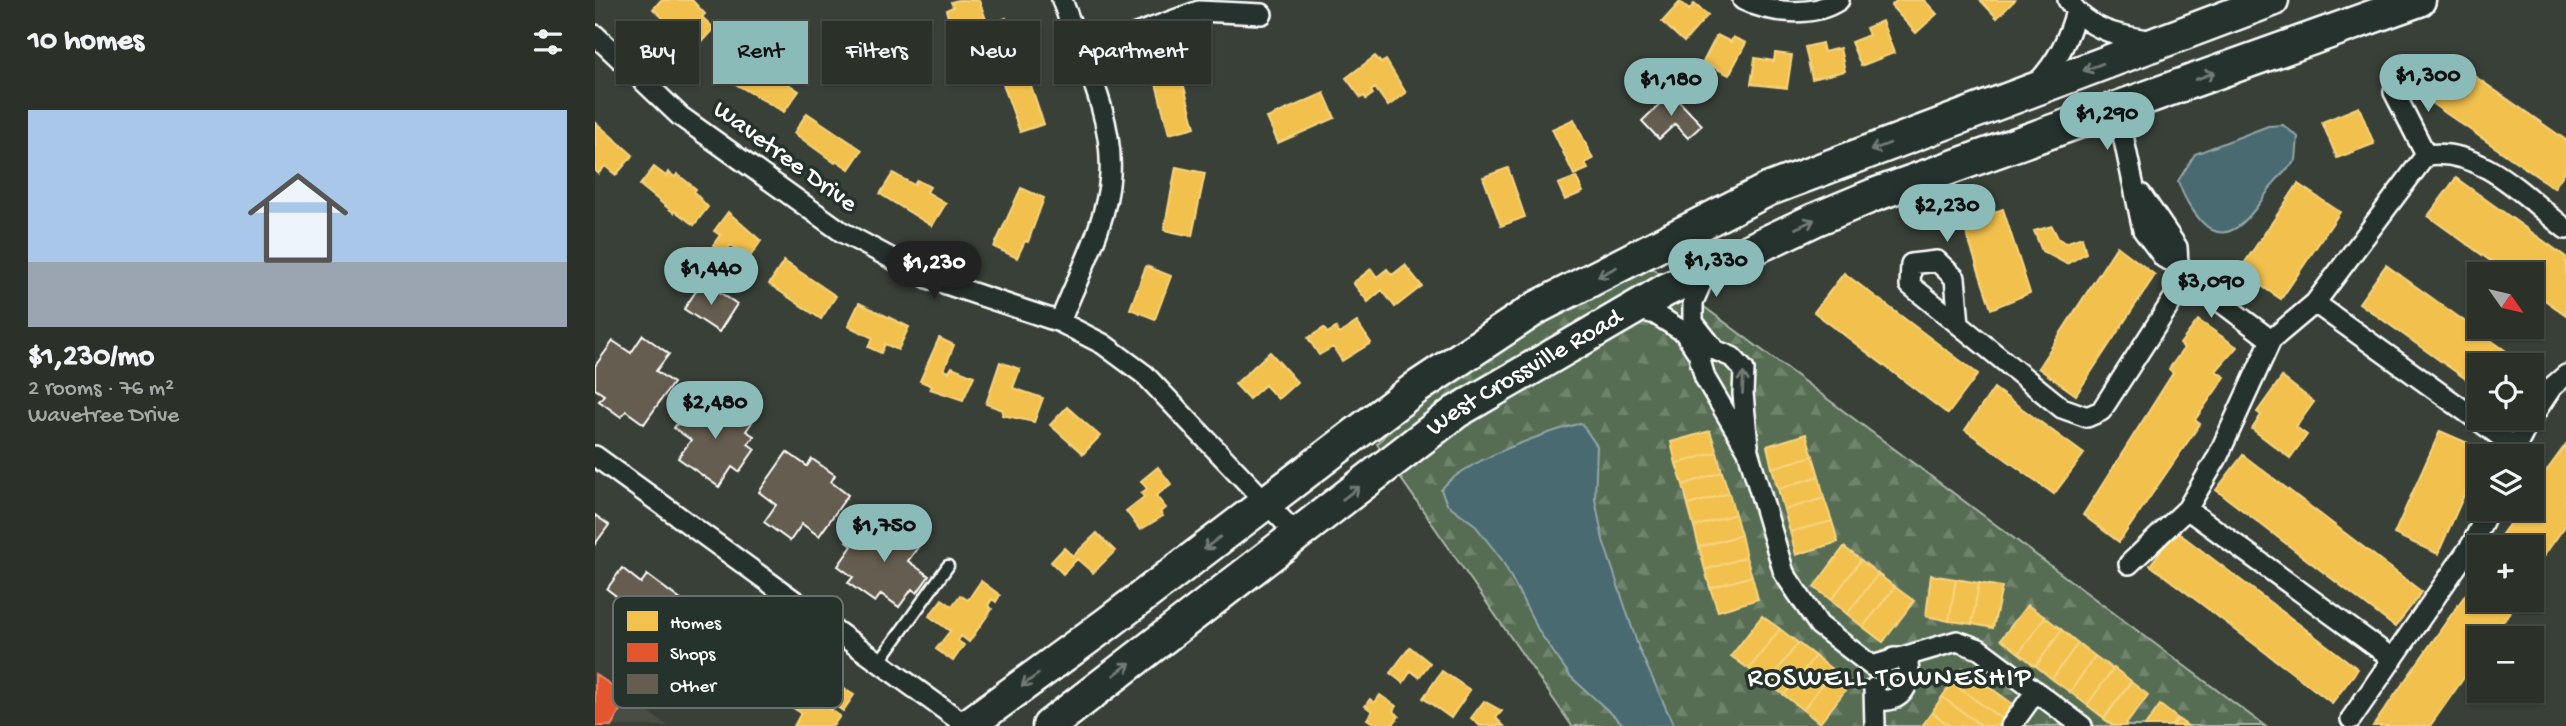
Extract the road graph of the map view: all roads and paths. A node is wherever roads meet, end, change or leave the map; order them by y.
1 (1062, 0) edge
2 (1743, 0) edge
3 (1839, 0) edge
4 (2272, 0) edge
5 (2419, 0) edge
6 (2072, 6) edge
7 (1262, 14) dead end
8 (1069, 21) edge
9 (1172, 21) edge
10 (595, 35) edge
11 (2160, 42) junction
12 (1091, 84) edge
13 (2031, 90) junction
14 (2394, 92) dead end
15 (2117, 107) junction
16 (2426, 155) junction
17 (2566, 229) edge
18 (2184, 268) junction
19 (1707, 270) junction
20 (2315, 303) junction
21 (1634, 308) junction
22 (1060, 321) junction
23 (1959, 324) junction
24 (1688, 327) junction
25 (2271, 340) junction
26 (2566, 375) edge
27 (2544, 399) edge
28 (2502, 444) edge
29 (1748, 451) junction
30 (595, 456) edge
31 (1266, 502) junction
32 (2187, 509) junction
33 (2483, 521) edge
34 (1296, 534) junction
35 (2129, 564) dead end
36 (948, 566) dead end
37 (788, 596) edge
38 (843, 636) edge
39 (1894, 658) junction
40 (2393, 659) junction
41 (879, 662) junction
42 (1871, 666) junction
43 (1874, 690) junction
44 (2036, 691) junction
45 (2351, 719) dead end
46 (967, 726) edge
47 (1049, 726) edge
48 (1875, 726) edge
49 (2011, 726) edge
50 (2082, 726) edge

1 - 8 street
2 - 3 street
4 - 11 main road, West Crossville Road
15 -> 5 main road, West Crossville Road
6 - 11 street
6 - 13 street
7 - 9 street
10 - 22 street, Wavetree Drive
11 -> 13 main road, West Crossville Road
12 - 22 street
13 -> 31 main road, West Crossville Road
14 - 16 street
15 - 18 street
19 -> 15 main road, West Crossville Road
16 - 17 street
16 - 20 street
18 - 23 street
18 - 25 street
19 - 21 main road, West Crossville Road
19 - 24 street
20 - 25 street
20 - 28 street
21 - 24 street
34 -> 21 main road, West Crossville Road
22 - 31 street, Wavetree Drive
23 - 23 street
24 - 29 street
29 -> 24 street
25 - 32 street
26 - 27 street
29 - 42 street
30 - 37 street
31 - 34 street, Wavetree Drive
31 -> 46 main road, West Crossville Road
32 - 35 street
32 - 40 street
33 - 40 street
47 -> 34 main road, West Crossville Road
36 - 41 lane
38 - 41 street
39 - 42 street
39 - 43 street
39 - 44 street
40 - 45 street
41 - 46 street
42 - 43 street
43 - 48 street
44 - 49 street
44 - 50 street

